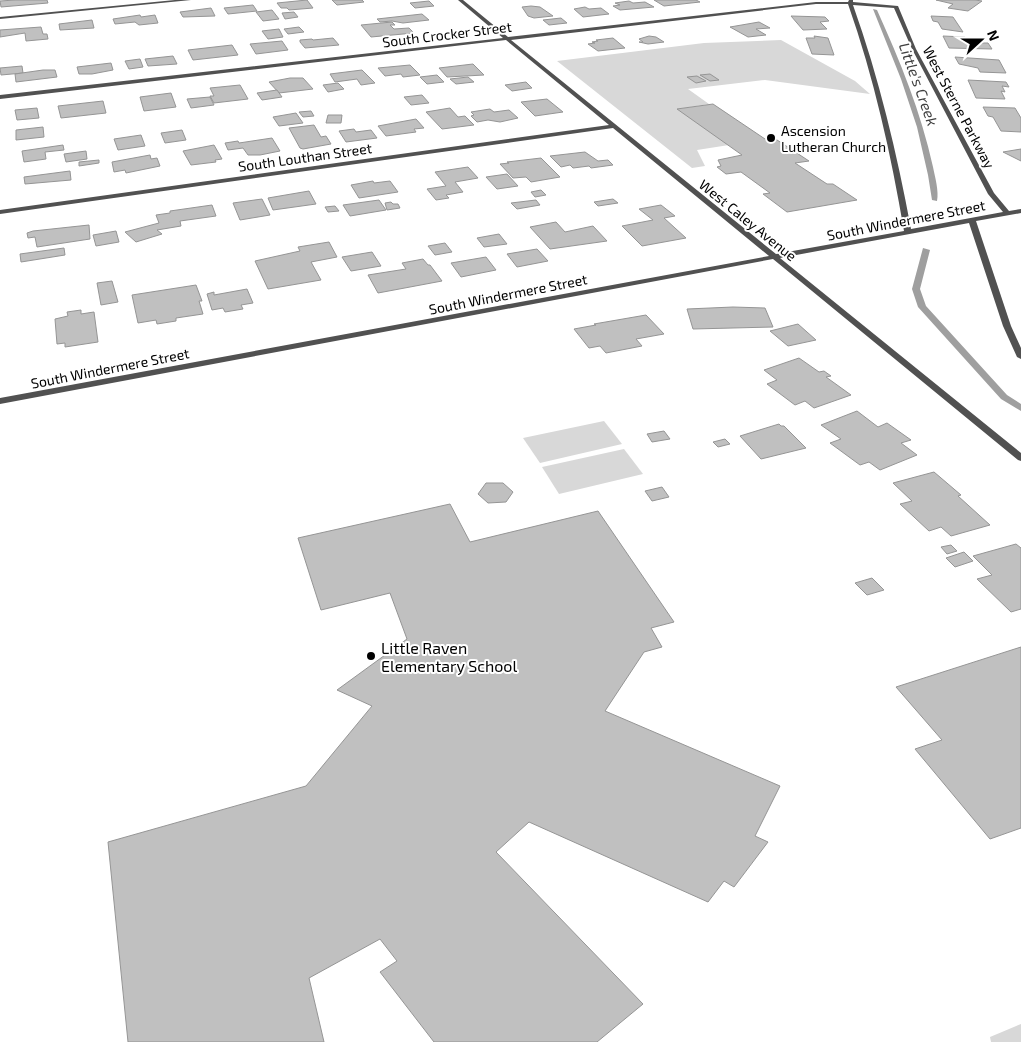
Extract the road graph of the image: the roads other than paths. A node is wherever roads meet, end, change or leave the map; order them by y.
1 (189, 0) edge
2 (460, 0) edge
3 (899, 0) edge
4 (850, 1) edge
5 (896, 6) junction
6 (0, 18) edge
7 (508, 39) junction
8 (0, 97) edge
9 (614, 126) junction
10 (1021, 211) edge
11 (0, 212) edge
12 (1008, 214) junction
13 (972, 220) junction
14 (908, 232) junction
15 (774, 257) junction
16 (1021, 357) edge
17 (0, 401) edge
18 (1021, 458) edge

1 - 6 street
2 - 7 street, West Caley Avenue
3 - 5 street
4 - 5 street, South Crocker Street
4 - 7 street, South Crocker Street
4 - 14 street
5 - 12 street, West Sterne Parkway
7 - 8 street, South Crocker Street
7 - 9 street, West Caley Avenue
9 - 11 street, South Louthan Street
9 - 15 street, West Caley Avenue
10 - 12 street, South Windermere Street
12 - 13 street, South Windermere Street
13 - 14 street, South Windermere Street
13 - 16 street
14 - 15 street, South Windermere Street
15 - 17 street, South Windermere Street
15 - 18 street, West Caley Avenue

